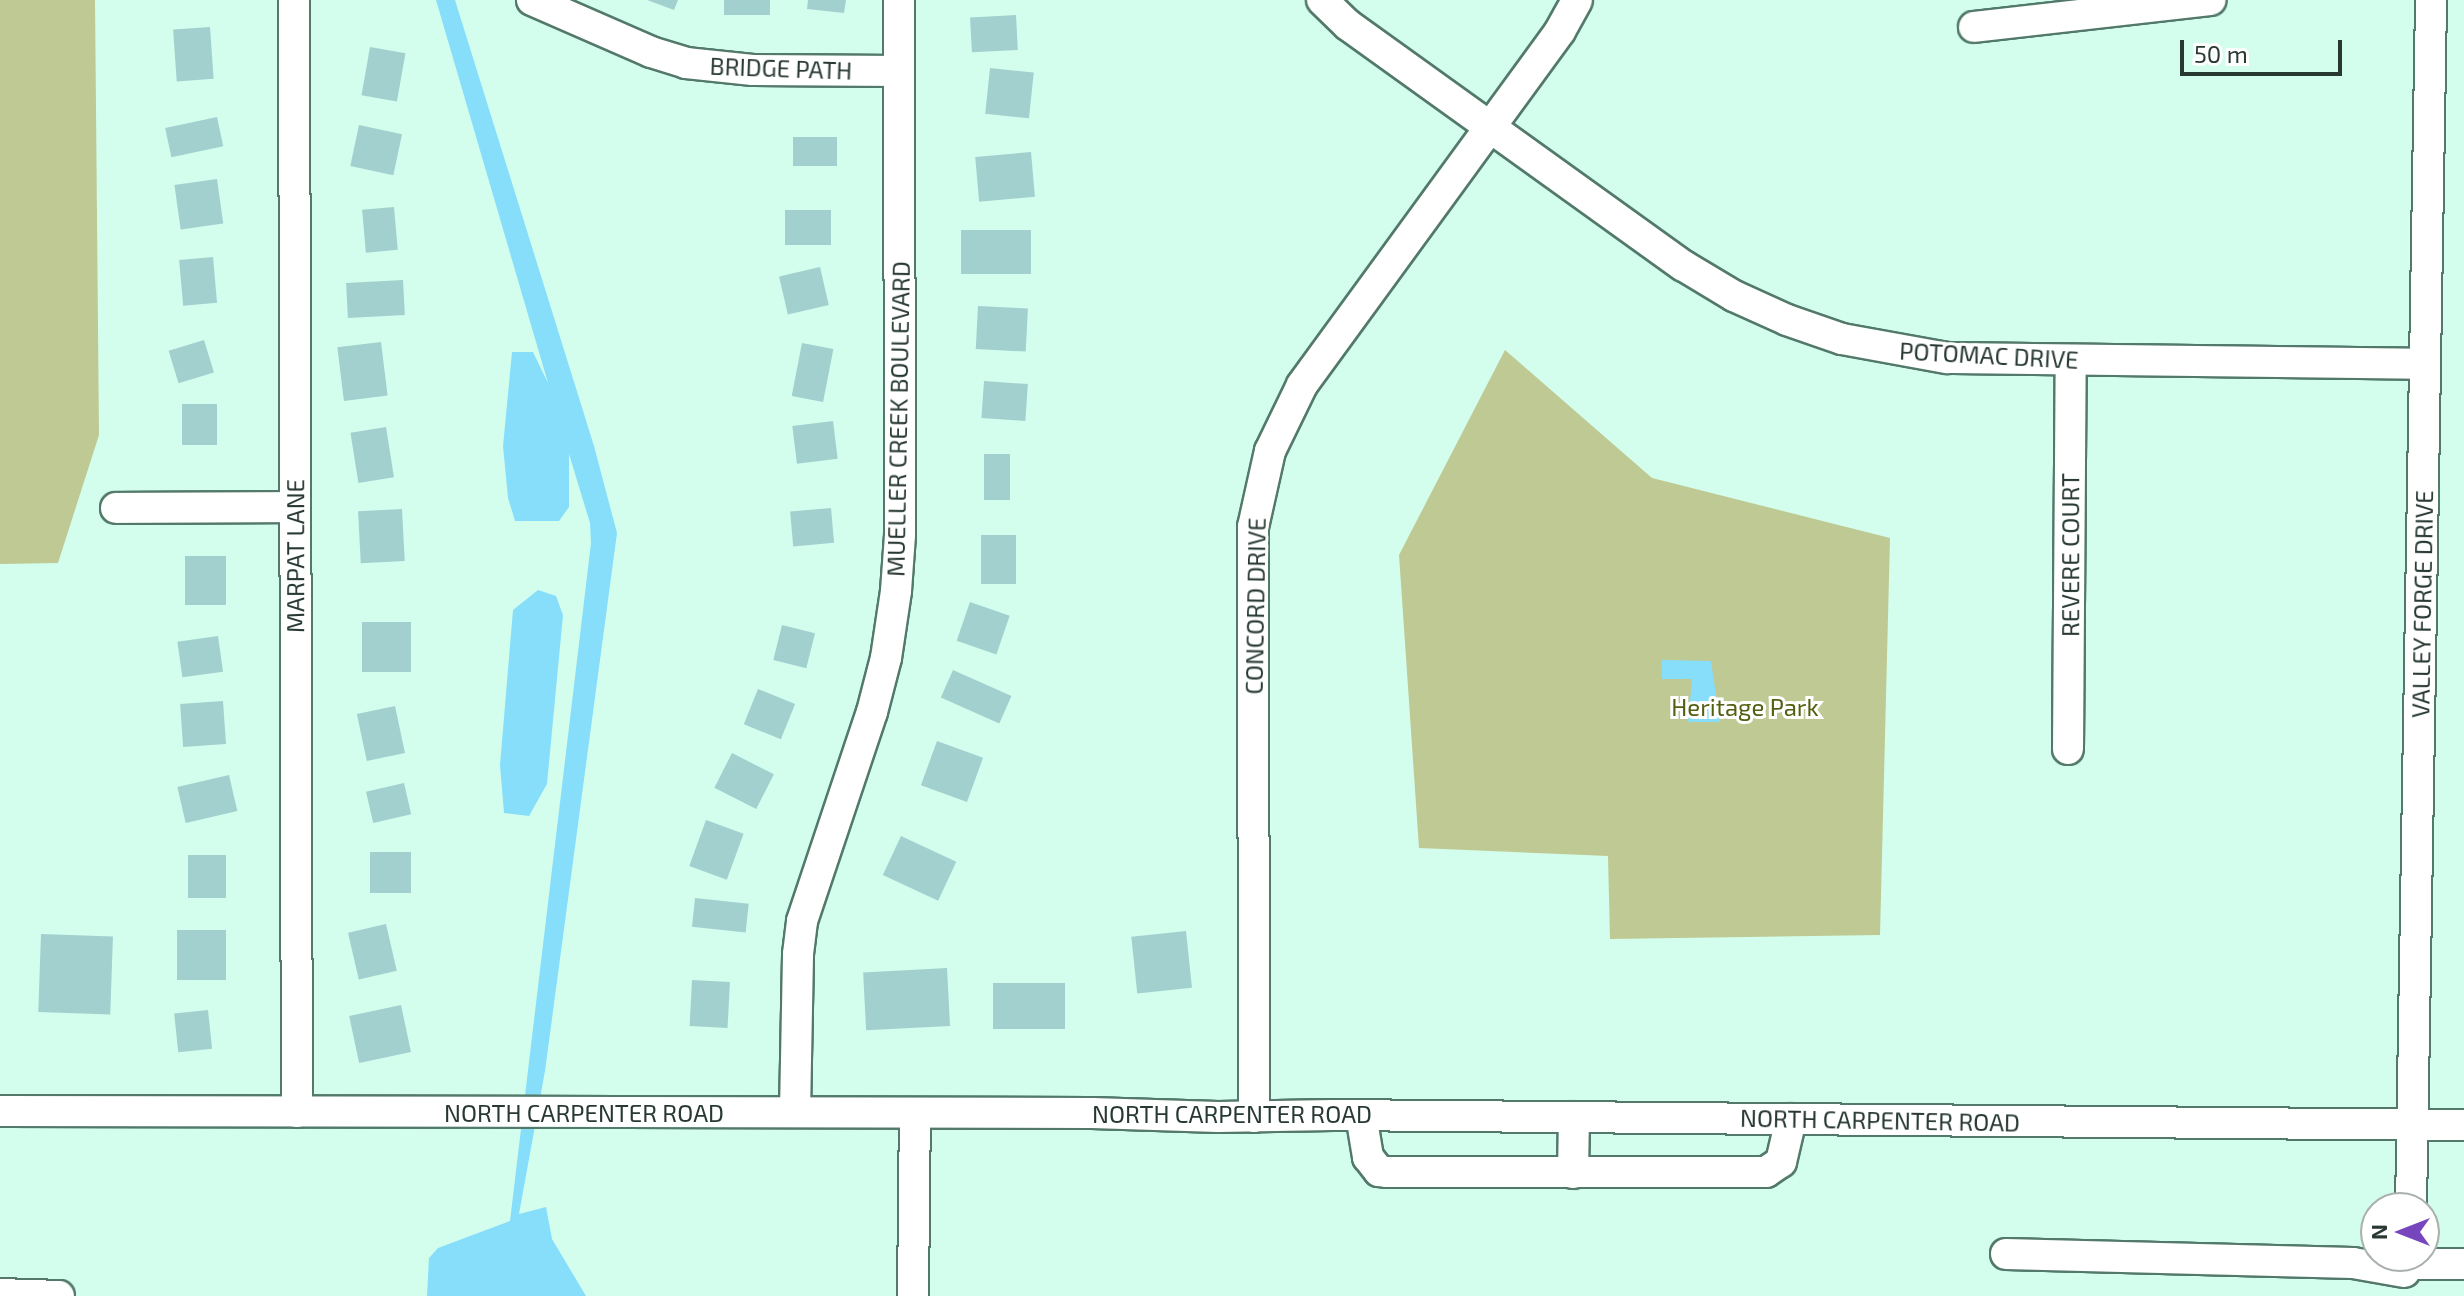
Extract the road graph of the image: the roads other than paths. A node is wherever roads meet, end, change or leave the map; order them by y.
1 (294, 0) edge
2 (899, 0) edge
3 (1322, 0) edge
4 (1577, 0) edge
5 (2210, 0) edge
6 (2431, 0) edge
7 (547, 3) edge
8 (1974, 27) dead end
9 (899, 71) junction
10 (1492, 126) junction
11 (2071, 360) junction
12 (2425, 364) junction
13 (295, 507) junction
14 (116, 508) dead end
15 (2068, 749) dead end
16 (0, 1111) edge
17 (297, 1112) junction
18 (795, 1112) junction
19 (915, 1114) junction
20 (1361, 1115) junction
21 (1254, 1117) junction
22 (1574, 1117) junction
23 (1791, 1119) junction
24 (2414, 1124) junction
25 (2464, 1125) edge
26 (1573, 1173) junction
27 (2412, 1192) edge
28 (2006, 1254) dead end
29 (2360, 1264) edge
30 (2464, 1264) edge
31 (2440, 1267) edge
32 (0, 1294) edge
33 (59, 1296) edge
34 (913, 1296) edge

1 - 13 street, MARPAT LANE
2 - 9 street, MUELLER CREEK BOULEVARD
3 - 10 street, POTOMAC DRIVE
4 - 10 street, CONCORD DRIVE
5 - 8 street
6 - 12 street, VALLEY FORGE DRIVE
7 - 9 street, BRIDGE PATH
9 - 18 street, MUELLER CREEK BOULEVARD
10 - 11 street, POTOMAC DRIVE
10 - 21 street, CONCORD DRIVE
11 - 12 street, POTOMAC DRIVE
11 - 15 street, REVERE COURT
12 - 24 street, VALLEY FORGE DRIVE
13 - 14 street
13 - 17 street, MARPAT LANE
16 - 17 street, NORTH CARPENTER ROAD
17 - 18 street, NORTH CARPENTER ROAD
18 - 19 street, NORTH CARPENTER ROAD
19 - 21 street, NORTH CARPENTER ROAD
19 - 34 street
20 - 21 street, NORTH CARPENTER ROAD
20 - 22 street, NORTH CARPENTER ROAD
20 - 26 street
22 - 23 street, NORTH CARPENTER ROAD
22 - 26 street
23 - 24 street, NORTH CARPENTER ROAD
23 - 26 street
24 - 25 street, NORTH CARPENTER ROAD
24 - 27 street, VALLEY FORGE DRIVE
28 - 29 street
30 - 31 street
32 - 33 street

